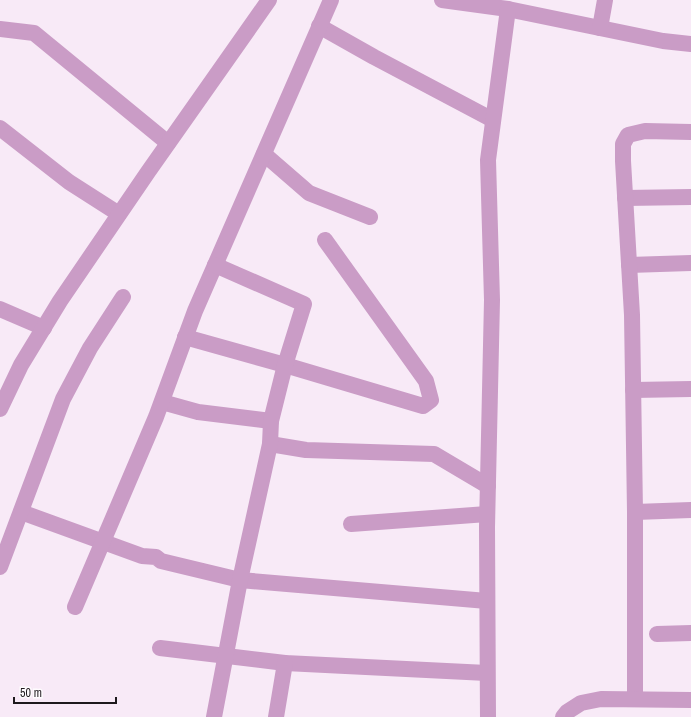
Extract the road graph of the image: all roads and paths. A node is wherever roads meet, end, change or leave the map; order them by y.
1 (270, 0) edge
2 (331, 0) edge
3 (442, 0) edge
4 (605, 0) edge
5 (508, 9) junction
6 (319, 26) junction
7 (600, 28) junction
8 (0, 29) edge
9 (691, 44) edge
10 (493, 120) junction
11 (0, 128) edge
12 (691, 132) edge
13 (168, 143) junction
14 (264, 154) junction
15 (691, 197) edge
16 (625, 198) junction
17 (119, 214) junction
18 (370, 217) dead end
19 (325, 240) dead end
20 (691, 263) edge
21 (215, 264) junction
22 (629, 265) junction
23 (123, 296) dead end
24 (0, 309) edge
25 (44, 328) junction
26 (185, 337) junction
27 (285, 365) junction
28 (691, 389) edge
29 (633, 390) junction
30 (162, 402) junction
31 (0, 409) edge
32 (271, 421) junction
33 (270, 444) junction
34 (488, 486) junction
35 (691, 510) edge
36 (21, 512) junction
37 (635, 512) junction
38 (487, 514) junction
39 (351, 524) dead end
40 (103, 542) junction
41 (0, 567) edge
42 (240, 580) junction
43 (487, 601) junction
44 (75, 607) dead end
45 (691, 633) edge
46 (656, 634) dead end
47 (160, 648) dead end
48 (225, 656) junction
49 (285, 662) junction
50 (487, 672) junction
51 (635, 699) junction
52 (691, 700) edge
53 (214, 717) edge
54 (276, 717) edge
55 (488, 717) edge
56 (563, 717) edge

1 - 13 street
2 - 6 street
3 - 5 street
4 - 7 street
5 - 7 street
5 - 10 street
6 - 10 street
6 - 14 street
7 - 9 street
8 - 13 street
10 - 34 street
11 - 17 street
12 - 16 street
13 - 17 street
14 - 18 street
14 - 21 street
15 - 16 street
16 - 22 street
17 - 25 street
19 - 27 street
20 - 22 street
21 - 26 street
21 - 27 street
22 - 29 street
23 - 36 street
24 - 25 street
25 - 31 street
26 - 27 street
26 - 30 street
27 - 32 street
28 - 29 street
29 - 37 street
30 - 32 street
30 - 40 street
32 - 33 street
33 - 34 street
33 - 42 street
34 - 38 street
35 - 37 street
36 - 40 street
36 - 41 street
37 - 51 street
38 - 39 street
38 - 43 street
40 - 42 street
40 - 44 street
42 - 43 street
42 - 48 street
43 - 50 street
45 - 46 street
47 - 48 street
48 - 49 street
48 - 53 street
49 - 50 street
49 - 54 street
50 - 55 street
51 - 52 street
51 - 56 street

